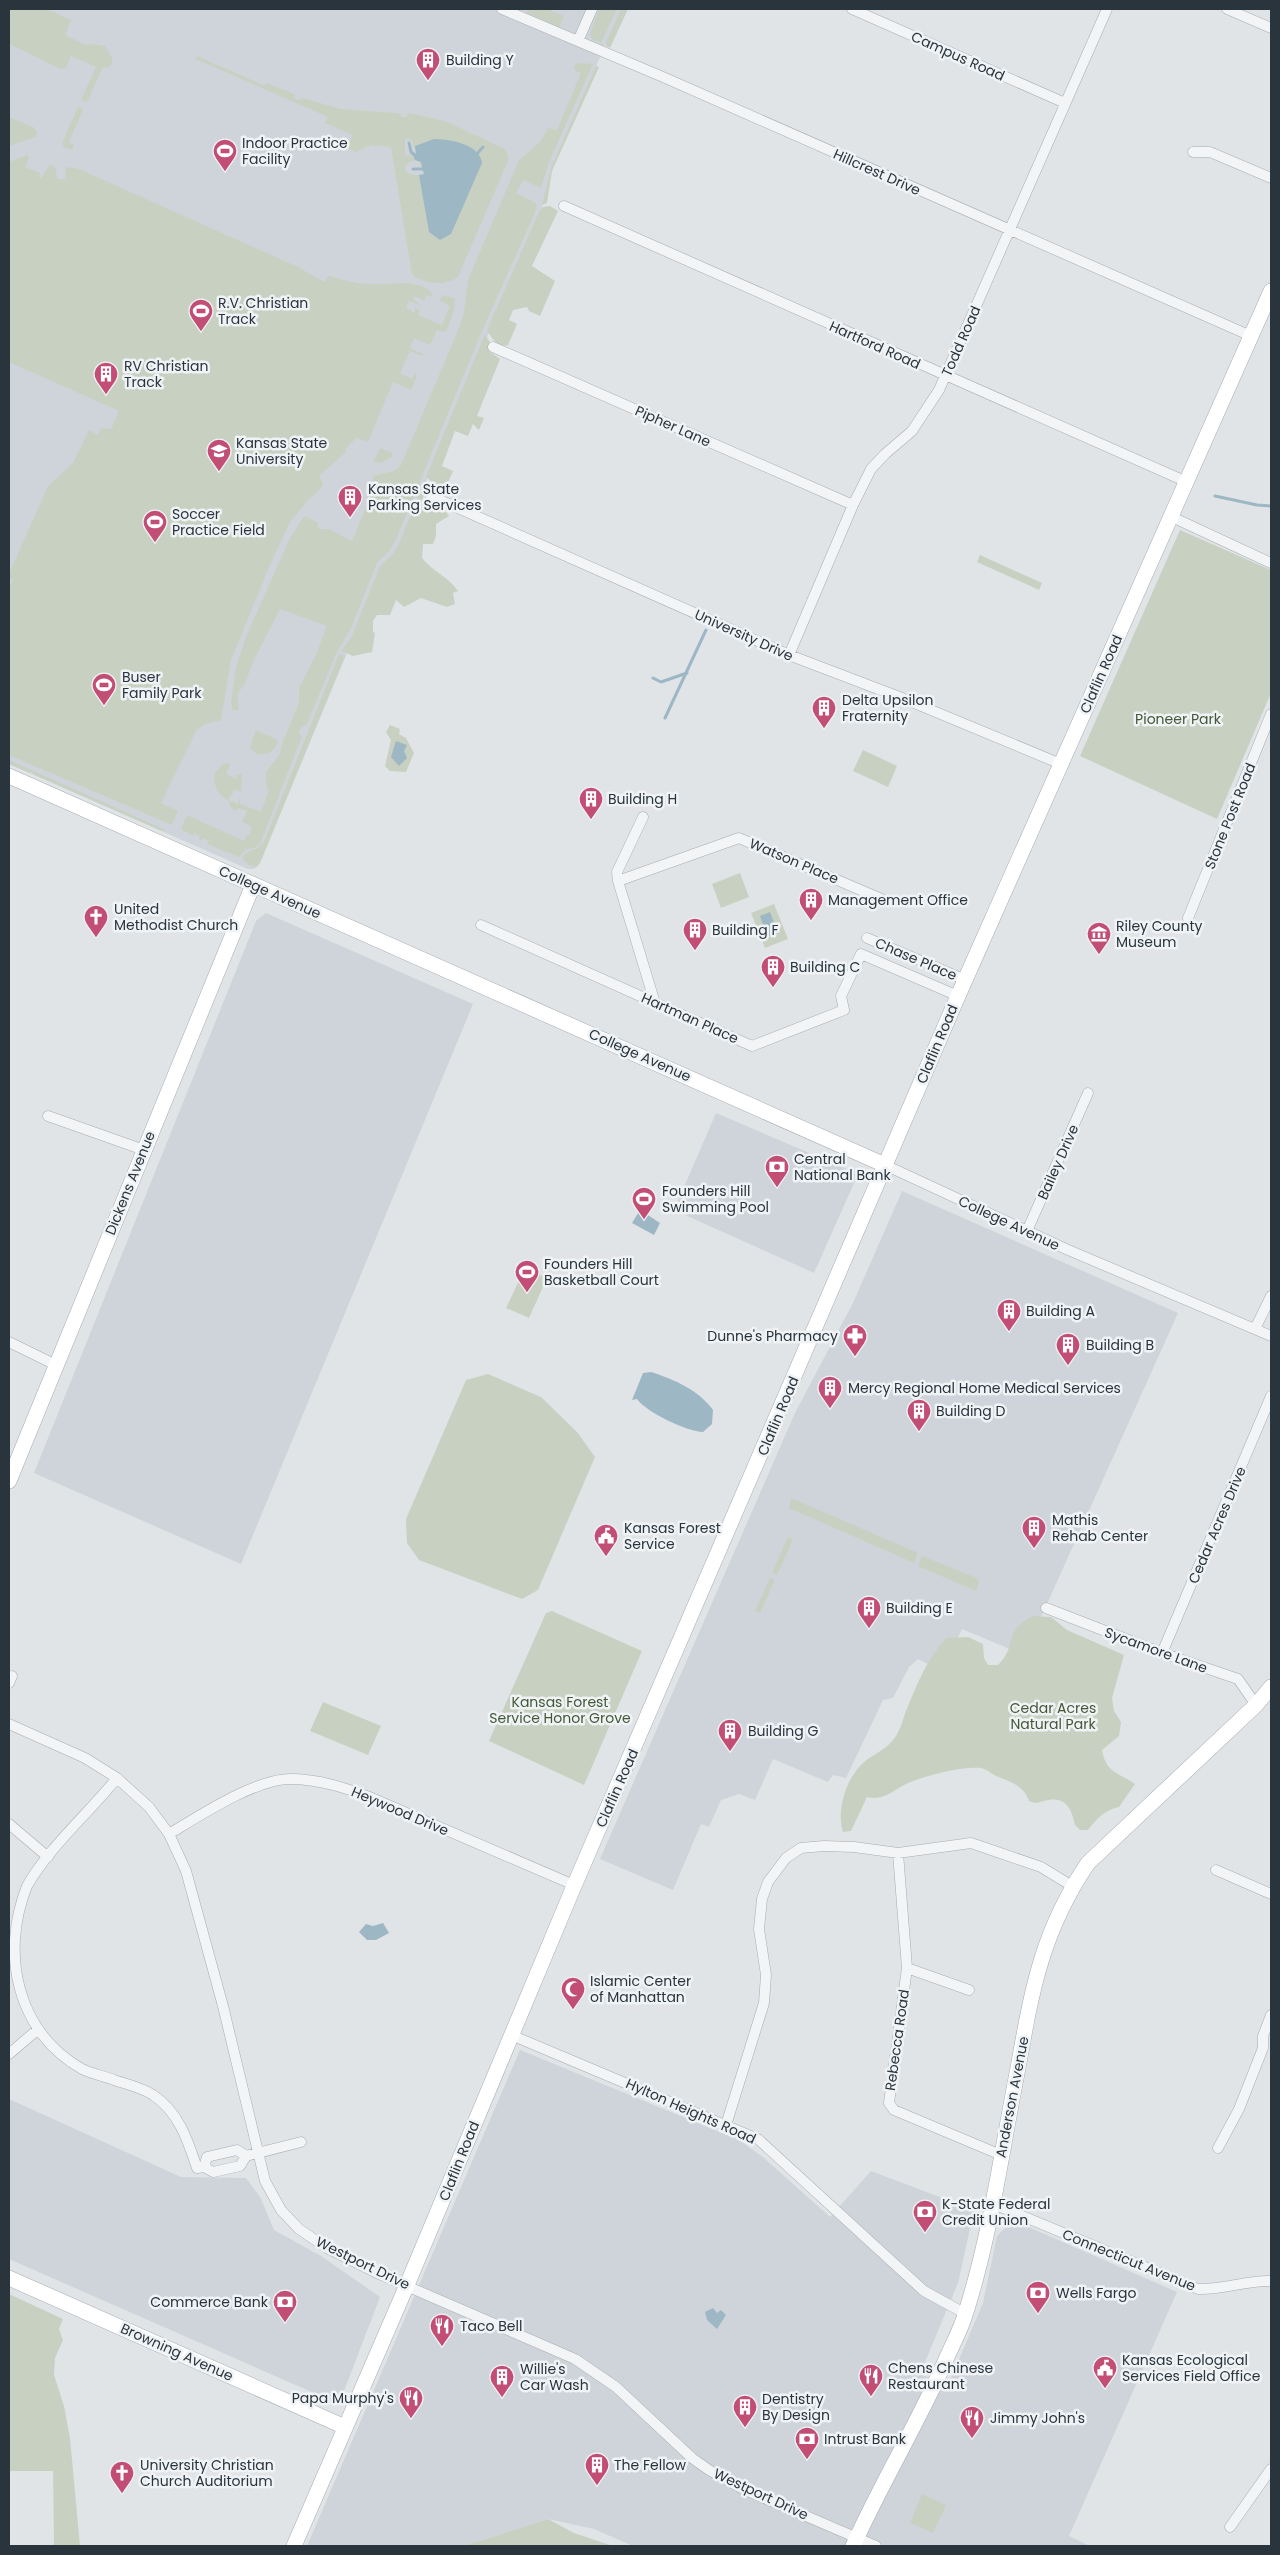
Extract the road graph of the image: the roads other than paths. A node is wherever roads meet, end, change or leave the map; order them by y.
1 (502, 9) edge
2 (592, 9) edge
3 (852, 9) edge
4 (1107, 9) edge
5 (1227, 9) edge
6 (1271, 28) edge
7 (578, 41) junction
8 (1065, 103) junction
9 (1193, 152) dead end
10 (1271, 178) edge
11 (564, 206) dead end
12 (1010, 231) junction
13 (1271, 291) edge
14 (1251, 336) junction
15 (493, 347) dead end
16 (946, 376) junction
17 (1188, 482) junction
18 (431, 496) dead end
19 (853, 505) junction
20 (1172, 517) junction
21 (1271, 563) edge
22 (789, 655) junction
23 (1271, 714) edge
24 (1061, 764) junction
25 (9, 776) edge
26 (644, 818) dead end
27 (618, 881) junction
28 (253, 885) junction
29 (884, 900) dead end
30 (1188, 918) dead end
31 (482, 925) dead end
32 (867, 938) dead end
33 (861, 954) joint
34 (966, 980) junction
35 (958, 996) junction
36 (655, 1003) junction
37 (1088, 1093) dead end
38 (48, 1116) dead end
39 (144, 1150) junction
40 (885, 1165) junction
41 (1027, 1231) junction
42 (1271, 1296) edge
43 (1255, 1329) junction
44 (1271, 1336) edge
45 (9, 1342) edge
46 (56, 1365) junction
47 (1271, 1396) edge
48 (9, 1481) edge
49 (1046, 1608) dead end
50 (1162, 1653) junction
51 (1271, 1687) edge
52 (1256, 1704) junction
53 (1271, 1704) edge
54 (9, 1724) edge
55 (117, 1778) junction
56 (9, 1824) edge
57 (169, 1834) junction
58 (898, 1852) junction
59 (48, 1857) junction
60 (1216, 1870) dead end
61 (574, 1885) junction
62 (1072, 1886) junction
63 (1271, 1894) edge
64 (907, 1968) junction
65 (969, 1990) dead end
66 (1271, 2015) edge
67 (36, 2031) junction
68 (511, 2035) junction
69 (1267, 2050) edge
70 (9, 2054) edge
71 (726, 2124) junction
72 (301, 2142) dead end
73 (1218, 2148) dead end
74 (259, 2153) junction
75 (1001, 2155) junction
76 (246, 2156) junction
77 (204, 2167) junction
78 (991, 2203) junction
79 (9, 2278) edge
80 (1271, 2281) edge
81 (407, 2286) junction
82 (966, 2314) junction
83 (345, 2427) junction
84 (1271, 2469) edge
85 (1230, 2527) dead end
86 (855, 2542) edge
87 (294, 2546) edge
88 (876, 2546) edge

1 - 7 street, Hillcrest Drive
2 - 7 street
3 - 8 street, Campus Road
4 - 8 street, Todd Road
5 - 6 street
7 - 12 street, Hillcrest Drive
8 - 12 street, Todd Road
9 - 10 street
11 - 16 street, Hartford Road
12 - 14 street, Hillcrest Drive
12 - 16 street, Todd Road
13 - 14 street, Claflin Road
14 - 17 street, Claflin Road
15 - 19 street, Pipher Lane
16 - 17 street, Hartford Road
16 - 19 street, Todd Road
17 - 20 street, Claflin Road
18 - 22 street, University Drive
19 - 22 street, Todd Road
20 - 21 street
20 - 24 street, Claflin Road
22 - 24 street, University Drive
23 - 30 street, Stone Post Road
24 - 34 street, Claflin Road
25 - 28 street, College Avenue
26 - 27 street
27 - 29 street, Watson Place
27 - 36 street
28 - 39 street, Dickens Avenue
28 - 40 street, College Avenue
31 - 36 street, Hartman Place
32 - 34 street, Chase Place
33 - 35 street, Chase Place
33 - 36 street, Hartman Place
34 - 35 street, Claflin Road
35 - 40 street, Claflin Road
37 - 41 street, Bailey Drive
38 - 39 street
39 - 46 street, Dickens Avenue
40 - 41 street, College Avenue
40 - 61 street, Claflin Road
41 - 43 street, College Avenue
42 - 43 street
43 - 44 street, College Avenue
45 - 46 street
46 - 48 street, Dickens Avenue
47 - 50 street, Cedar Acres Drive
49 - 50 street, Sycamore Lane
50 - 52 street, Sycamore Lane
51 - 52 street, Anderson Avenue
52 - 53 street
52 - 62 street, Anderson Avenue
54 - 55 street, Westport Drive
55 - 57 street, Westport Drive
55 - 59 street
56 - 59 street
57 - 61 street, Heywood Drive
57 - 74 street, Westport Drive
58 - 62 street
58 - 64 street, Rebecca Road
58 - 71 street
59 - 67 street
60 - 63 street
61 - 68 street, Claflin Road
62 - 75 street, Anderson Avenue
64 - 65 street
64 - 75 street, Rebecca Road
66 - 69 street
67 - 70 street
67 - 77 street
68 - 71 street, Hylton Heights Road
68 - 81 street, Claflin Road
69 - 73 street
71 - 82 street, Hylton Heights Road
72 - 74 street
74 - 76 street
74 - 81 street, Westport Drive
75 - 78 street, Anderson Avenue
76 - 77 street
76 - 77 street
78 - 80 street, Connecticut Avenue
78 - 82 street, Anderson Avenue
79 - 83 street, Browning Avenue
81 - 83 street, Claflin Road
81 - 86 street, Westport Drive
82 - 86 street, Anderson Avenue
83 - 87 street, Claflin Road
84 - 85 street
86 - 88 street, Westport Drive

